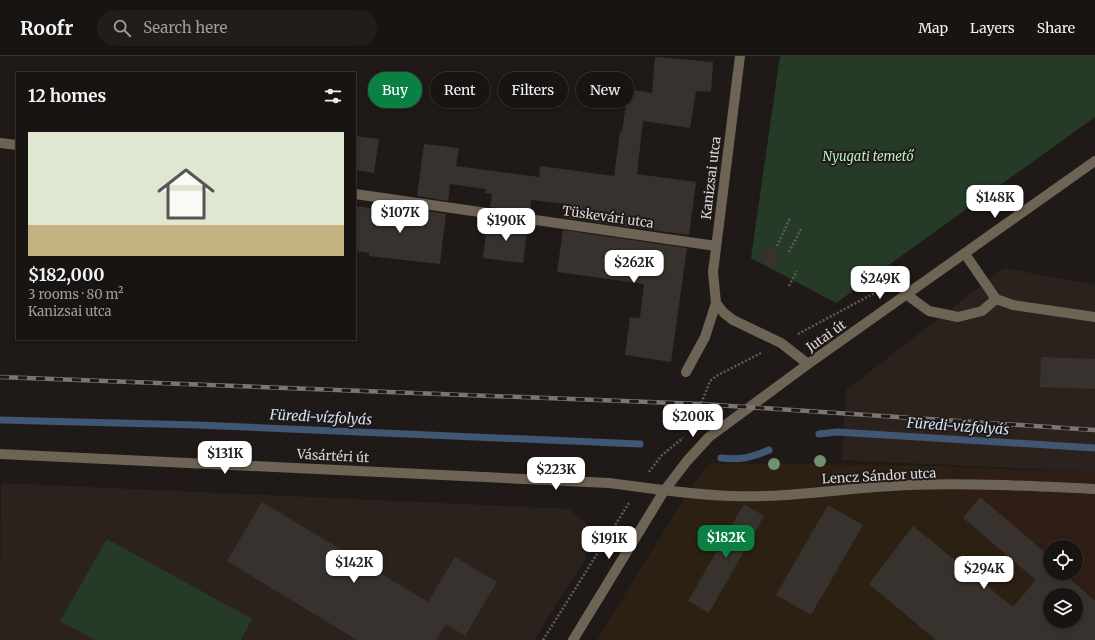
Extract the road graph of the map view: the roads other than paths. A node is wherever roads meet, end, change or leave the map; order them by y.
1 (740, 56) edge
2 (0, 143) edge
3 (16, 145) edge
4 (1095, 160) edge
5 (356, 194) edge
6 (716, 246) junction
7 (965, 254) junction
8 (907, 295) junction
9 (996, 299) junction
10 (716, 303) junction
11 (1095, 317) edge
12 (808, 364) junction
13 (686, 372) dead end
14 (0, 454) edge
15 (1095, 489) edge
16 (664, 492) junction
17 (573, 640) edge

1 - 6 street, Kanizsai utca
2 - 3 street
4 - 7 street, Jutai út
5 - 6 street, Tüskevári utca
6 - 10 street, Kanizsai utca
7 - 8 street, Jutai út
7 - 9 street
8 - 9 street
8 - 12 street, Jutai út
9 - 11 street
10 - 12 street
10 - 13 street, Kanizsai utca
12 - 16 street, Jutai út
14 - 16 street, Vásártéri út
15 - 16 street, Lencz Sándor utca
16 - 17 street

